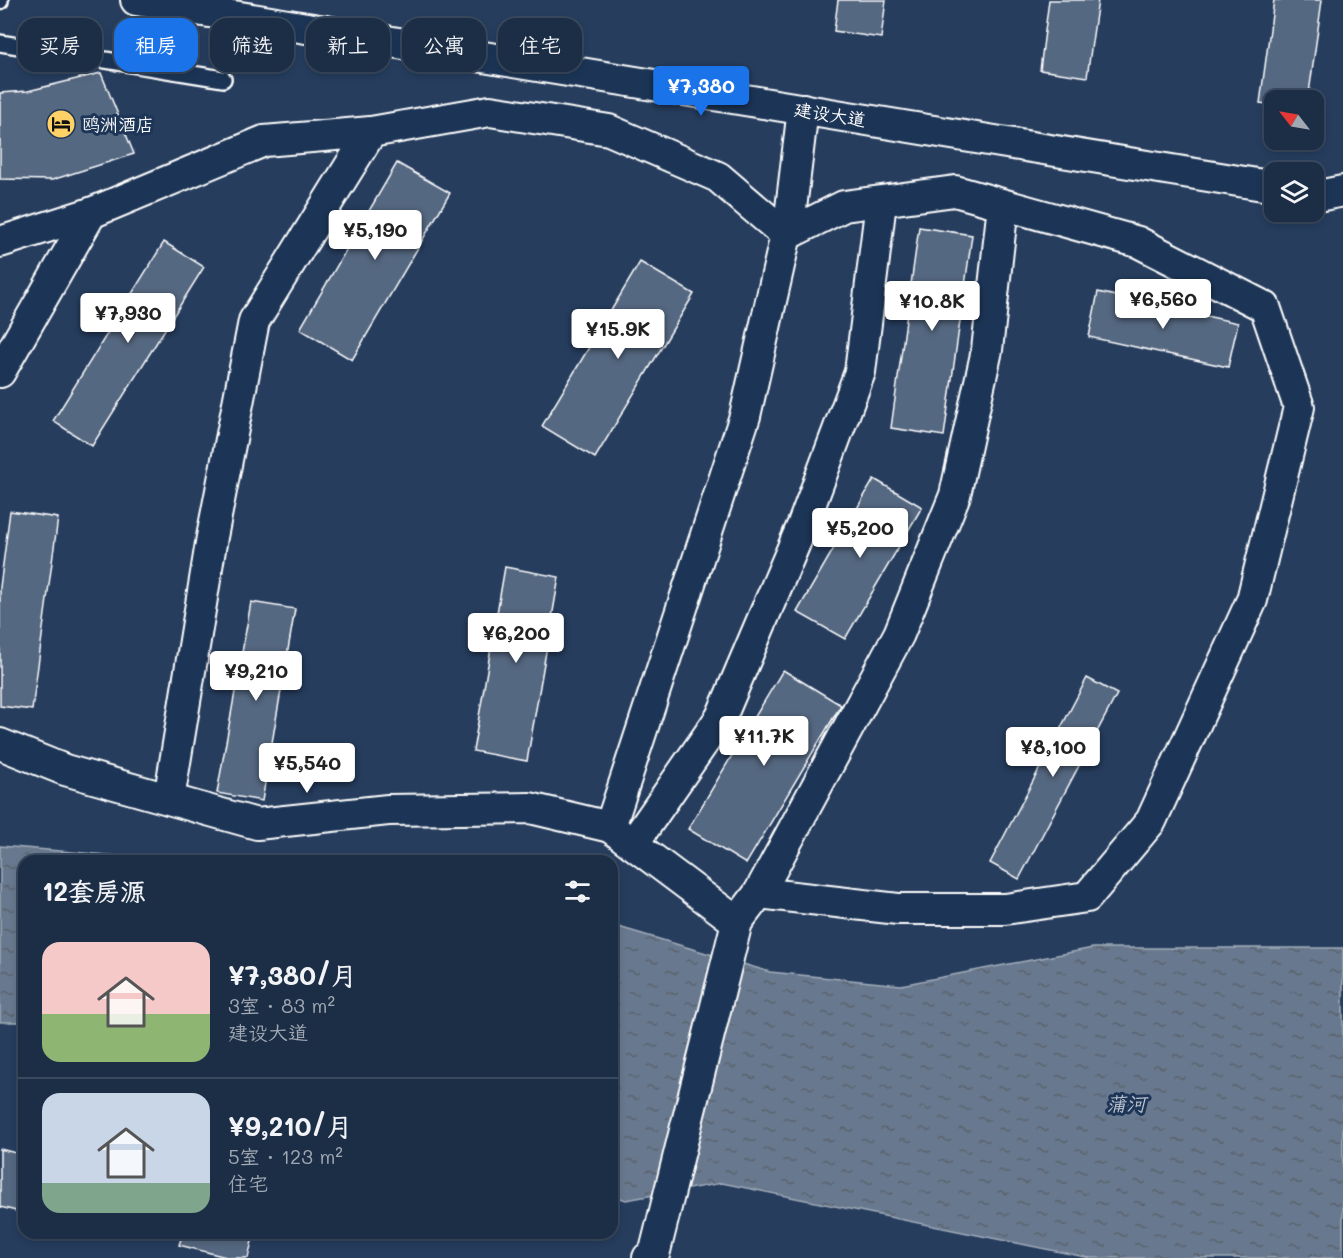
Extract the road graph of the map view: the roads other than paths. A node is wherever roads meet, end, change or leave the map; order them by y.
1 (136, 0) edge
2 (0, 43) edge
3 (224, 79) dead end
4 (802, 109) junction
5 (371, 132) junction
6 (1264, 185) edge
7 (1343, 191) edge
8 (1324, 195) edge
9 (881, 202) junction
10 (1003, 205) junction
11 (92, 213) junction
12 (786, 235) junction
13 (0, 242) edge
14 (0, 372) edge
15 (0, 744) edge
16 (168, 799) junction
17 (621, 835) junction
18 (759, 893) junction
19 (737, 922) junction
20 (653, 1257) edge

1 - 4 street, 建设大道
2 - 3 lane
4 - 6 street, 建设大道
4 - 12 street
5 - 11 street
5 - 12 street
5 - 16 street
7 - 8 street
9 - 10 street
9 - 12 street
9 - 17 street
10 - 18 street
10 - 18 street
11 - 13 street
11 - 14 street
12 - 17 street
15 - 16 street
16 - 17 street
17 - 19 street
18 - 19 street
19 - 20 street

